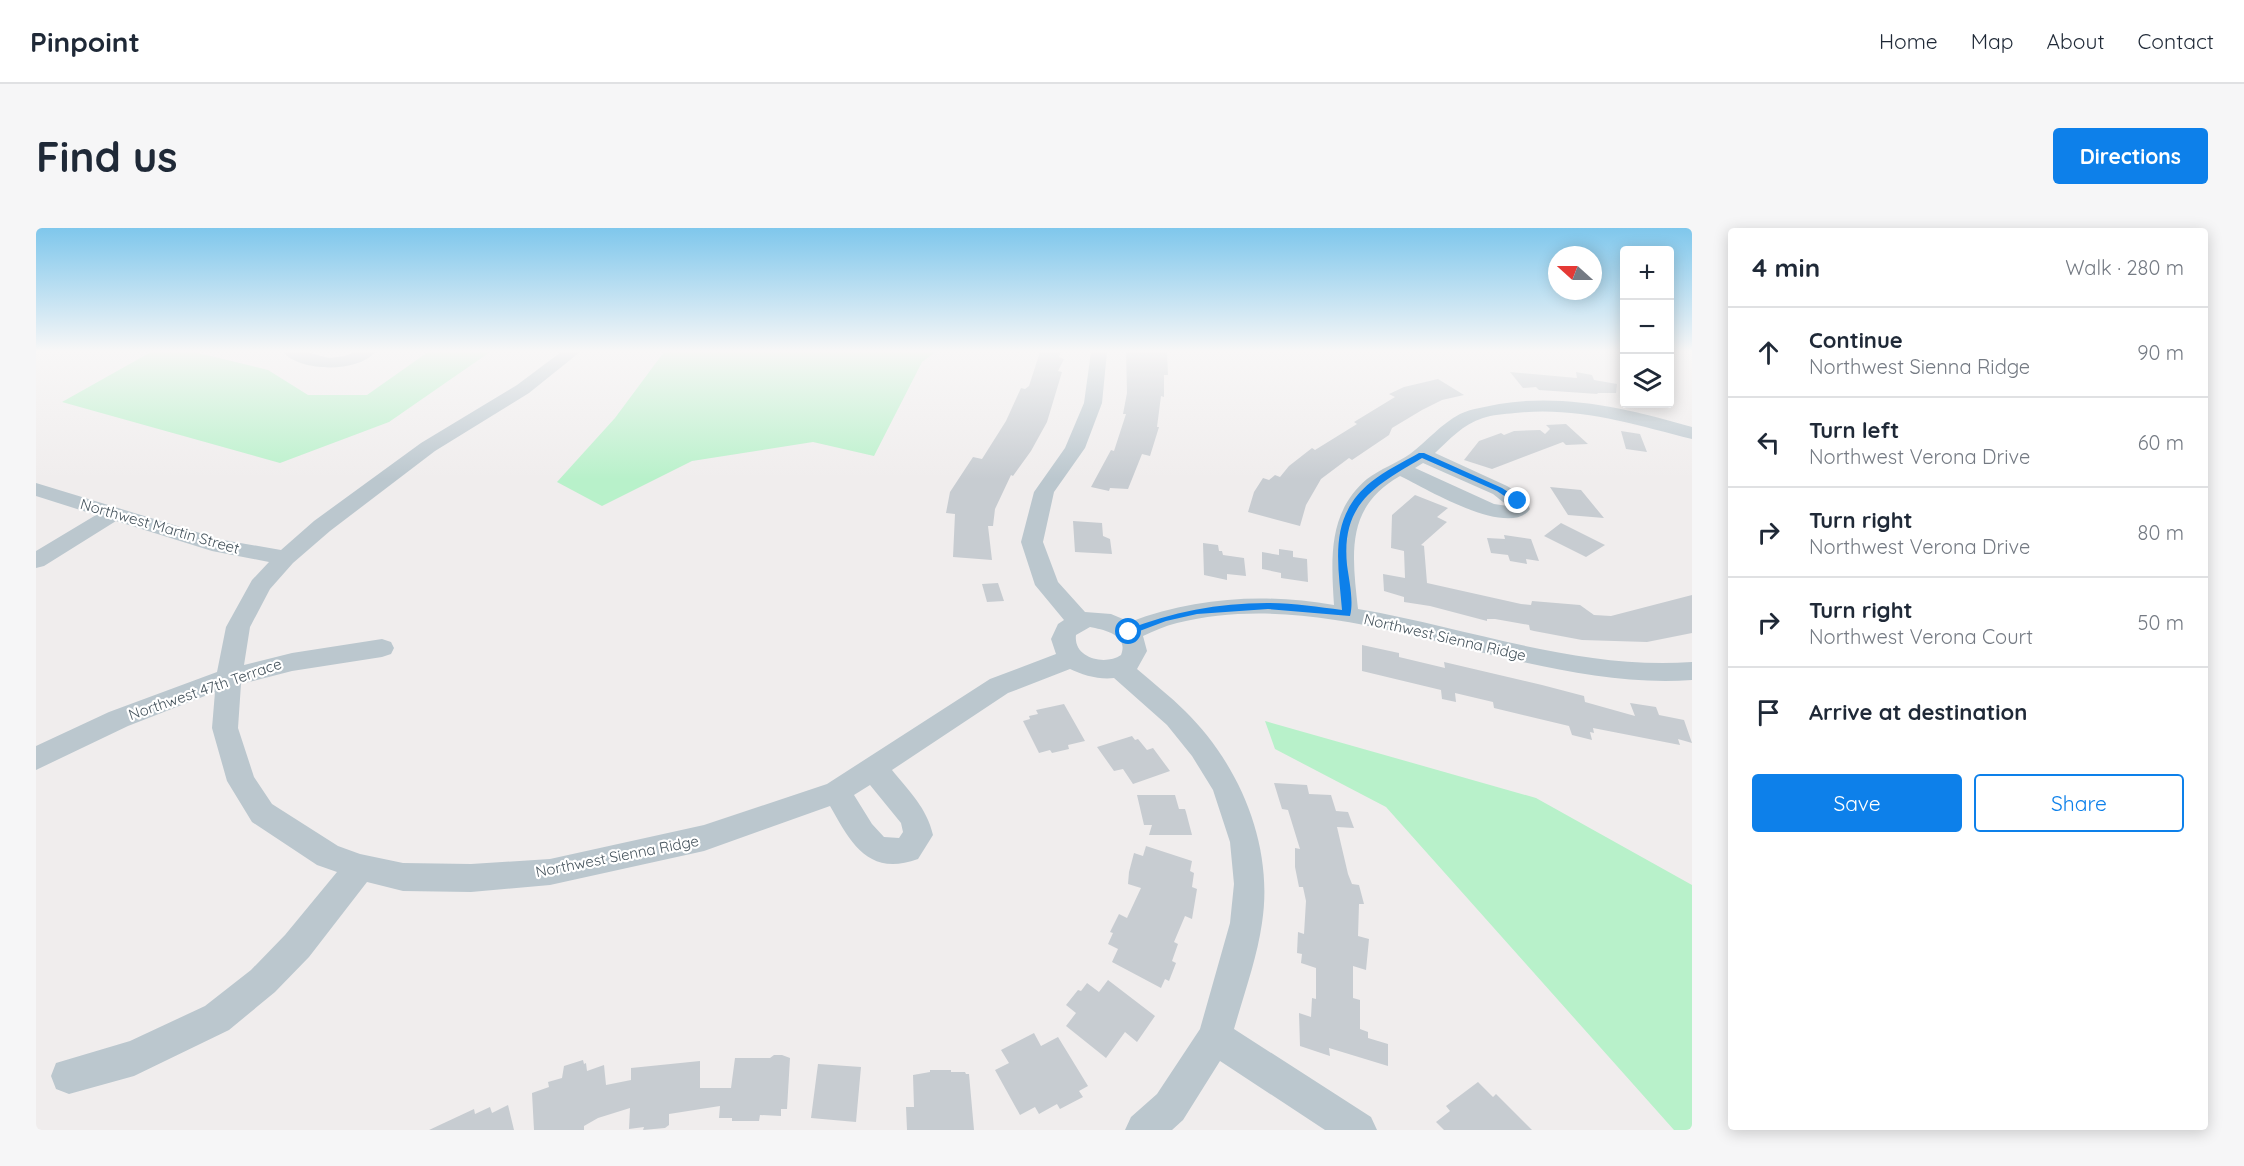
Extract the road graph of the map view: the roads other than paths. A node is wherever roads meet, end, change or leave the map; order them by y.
1 (515, 394) edge
2 (1094, 394) edge
3 (1692, 433) edge
4 (1422, 455) junction
5 (1400, 468) junction
6 (36, 489) edge
7 (112, 514) junction
8 (285, 558) junction
9 (36, 561) edge
10 (1347, 613) junction
11 (1079, 621) junction
12 (1129, 632) junction
13 (382, 648) dead end
14 (1072, 658) junction
15 (1119, 668) junction
16 (1692, 671) edge
17 (229, 677) junction
18 (36, 759) edge
19 (874, 769) junction
20 (837, 792) junction
21 (360, 867) junction
22 (1215, 1037) junction
23 (69, 1076) dead end
24 (1144, 1130) edge
25 (1358, 1130) edge

1 - 8 street, Northwest Sienna Ridge
2 - 11 street
3 - 4 street
4 - 5 street
4 - 5 street
5 - 10 street
6 - 7 street, Northwest Martin Street
7 - 8 street, Northwest Martin Street
7 - 9 street
8 - 17 street, Northwest Sienna Ridge
10 - 12 street, Northwest Sienna Ridge
10 - 16 street, Northwest Sienna Ridge
11 - 12 street
11 - 14 street
12 - 15 street
13 - 17 street, Northwest 47th Terrace
14 - 15 street
14 - 19 street, Northwest Sienna Ridge
15 - 22 street
17 - 18 street, Northwest 47th Terrace
17 - 21 street, Northwest Sienna Ridge
19 - 20 street, Northwest Sienna Ridge
19 - 20 street
20 - 21 street, Northwest Sienna Ridge
21 - 23 street
22 - 24 street
22 - 25 street

